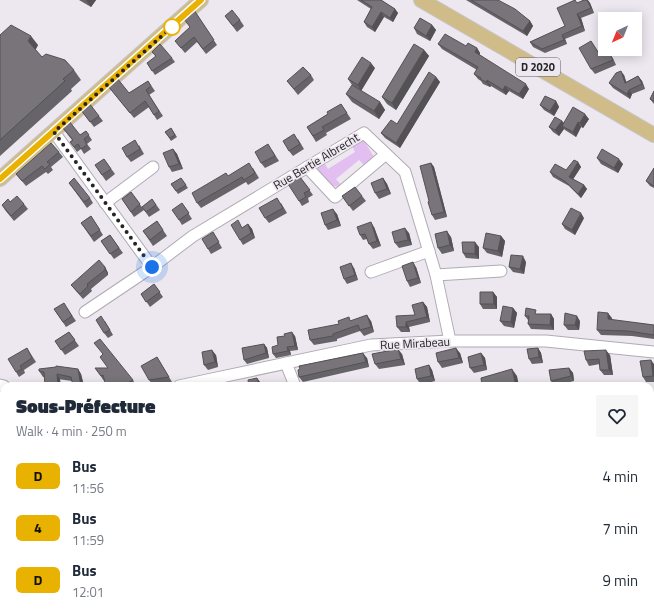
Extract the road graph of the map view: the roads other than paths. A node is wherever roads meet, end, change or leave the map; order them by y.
1 (201, 0) edge
2 (421, 0) edge
3 (54, 132) junction
4 (654, 135) edge
5 (386, 154) junction
6 (154, 167) dead end
7 (307, 167) junction
8 (0, 179) edge
9 (105, 202) junction
10 (429, 251) junction
11 (152, 267) junction
12 (501, 271) dead end
13 (371, 272) dead end
14 (436, 275) junction
15 (85, 312) dead end
16 (450, 341) junction
17 (654, 352) edge
18 (286, 363) junction
19 (198, 382) edge
20 (293, 382) edge

1 - 3 main road
2 - 4 main road, D 2020
3 - 8 main road
3 - 9 street
5 - 7 street, Rue Bertie Albrecht
5 - 7 street
5 - 10 street, Rue Bertie Albrecht
6 - 9 street
7 - 11 street, Rue Bertie Albrecht
9 - 11 street
10 - 13 street
10 - 14 street, Rue Bertie Albrecht
11 - 15 street, Rue Bertie Albrecht
12 - 14 street
14 - 16 street, Rue Bertie Albrecht
16 - 17 street, Rue Mirabeau
16 - 18 street, Rue Mirabeau
18 - 19 street, Rue Mirabeau
18 - 20 street

